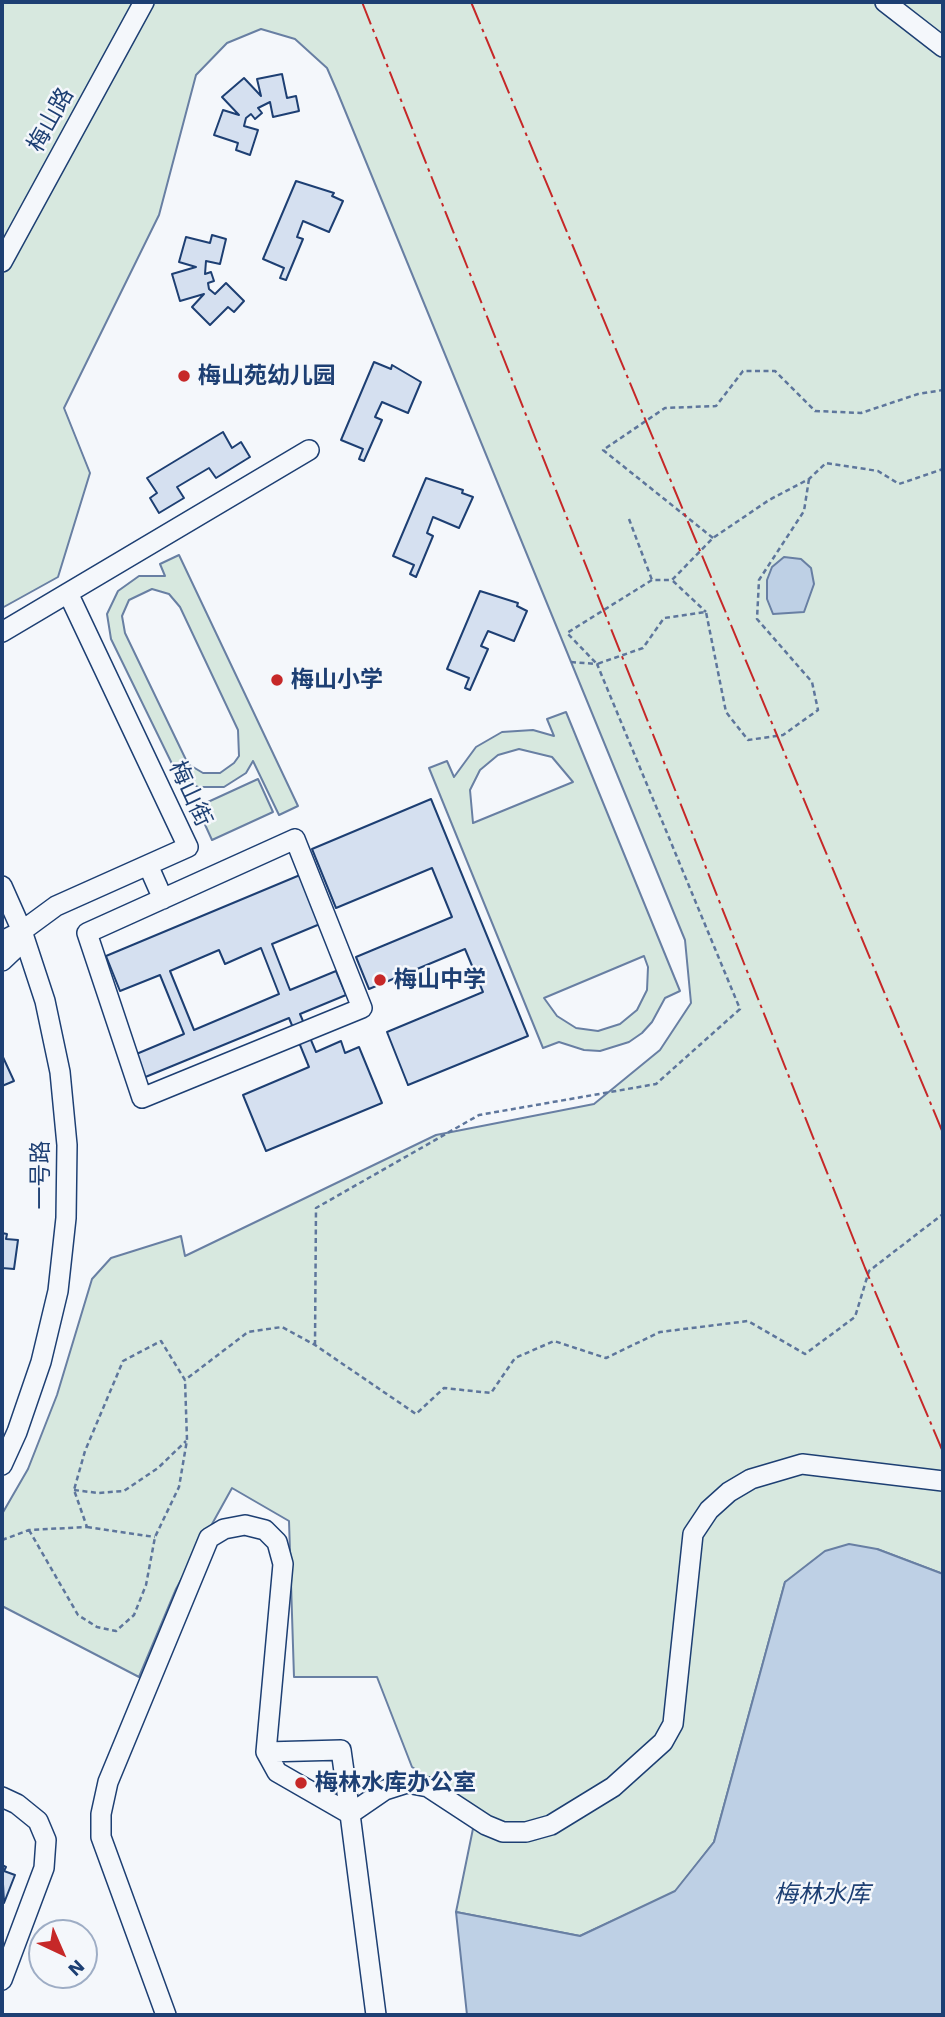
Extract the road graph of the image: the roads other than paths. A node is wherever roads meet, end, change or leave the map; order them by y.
1 (144, 2) edge
2 (884, 2) edge
3 (943, 47) edge
4 (2, 262) edge
5 (309, 450) dead end
6 (68, 593) junction
7 (2, 632) edge
8 (148, 865) junction
9 (2, 886) edge
10 (163, 899) junction
11 (22, 931) junction
12 (2, 941) edge
13 (2, 961) edge
14 (2, 1465) edge
15 (943, 1481) edge
16 (266, 1752) junction
17 (2, 1797) edge
18 (350, 1814) junction
19 (2, 1980) edge
20 (166, 2015) edge
21 (376, 2015) edge

1 - 4 street, 梅山路
2 - 3 street
5 - 6 street
6 - 7 street
6 - 8 street, 梅山街
8 - 10 street
8 - 11 street, 梅山街
9 - 11 street, 一号路
10 - 10 street
11 - 12 street, 梅山街
11 - 13 street, 梅山街
11 - 14 street, 一号路
15 - 18 street
16 - 18 street
16 - 18 street
16 - 20 street
17 - 19 street
18 - 21 street

